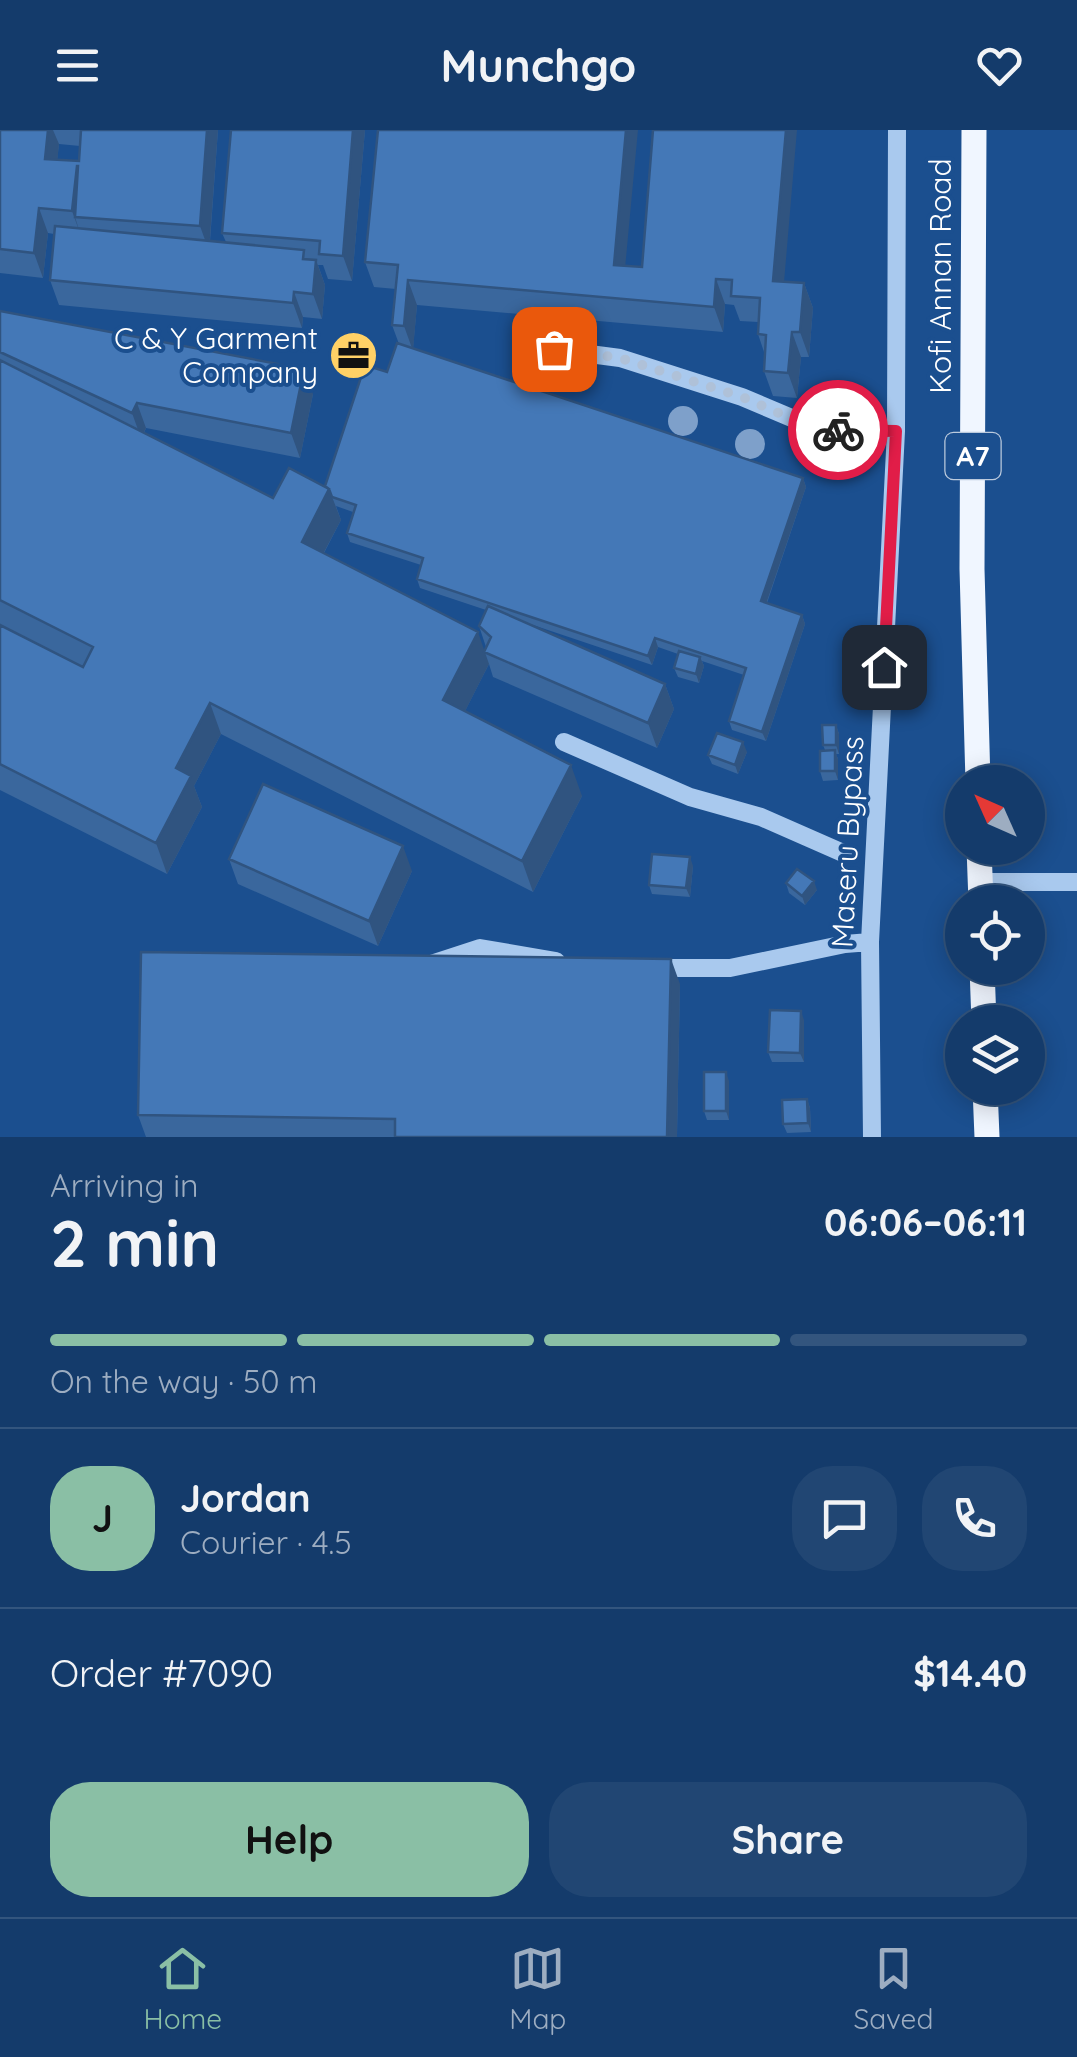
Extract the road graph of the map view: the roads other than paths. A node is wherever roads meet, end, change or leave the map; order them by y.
1 (898, 130) edge
2 (974, 130) edge
3 (521, 344) dead end
4 (896, 431) junction
5 (564, 742) dead end
6 (978, 765) edge
7 (843, 853) dead end
8 (1077, 882) edge
9 (1045, 885) edge
10 (870, 942) junction
11 (580, 963) edge
12 (632, 968) edge
13 (411, 970) edge
14 (986, 1105) edge
15 (872, 1137) edge
16 (987, 1137) edge

1 - 4 street, Maseru Bypass
2 - 6 main road, Kofi Annan Road / A7
3 - 4 street
4 - 10 street, Maseru Bypass
5 - 7 street
8 - 9 street
10 - 12 street
10 - 15 street, Maseru Bypass
11 - 13 street
14 - 16 main road

